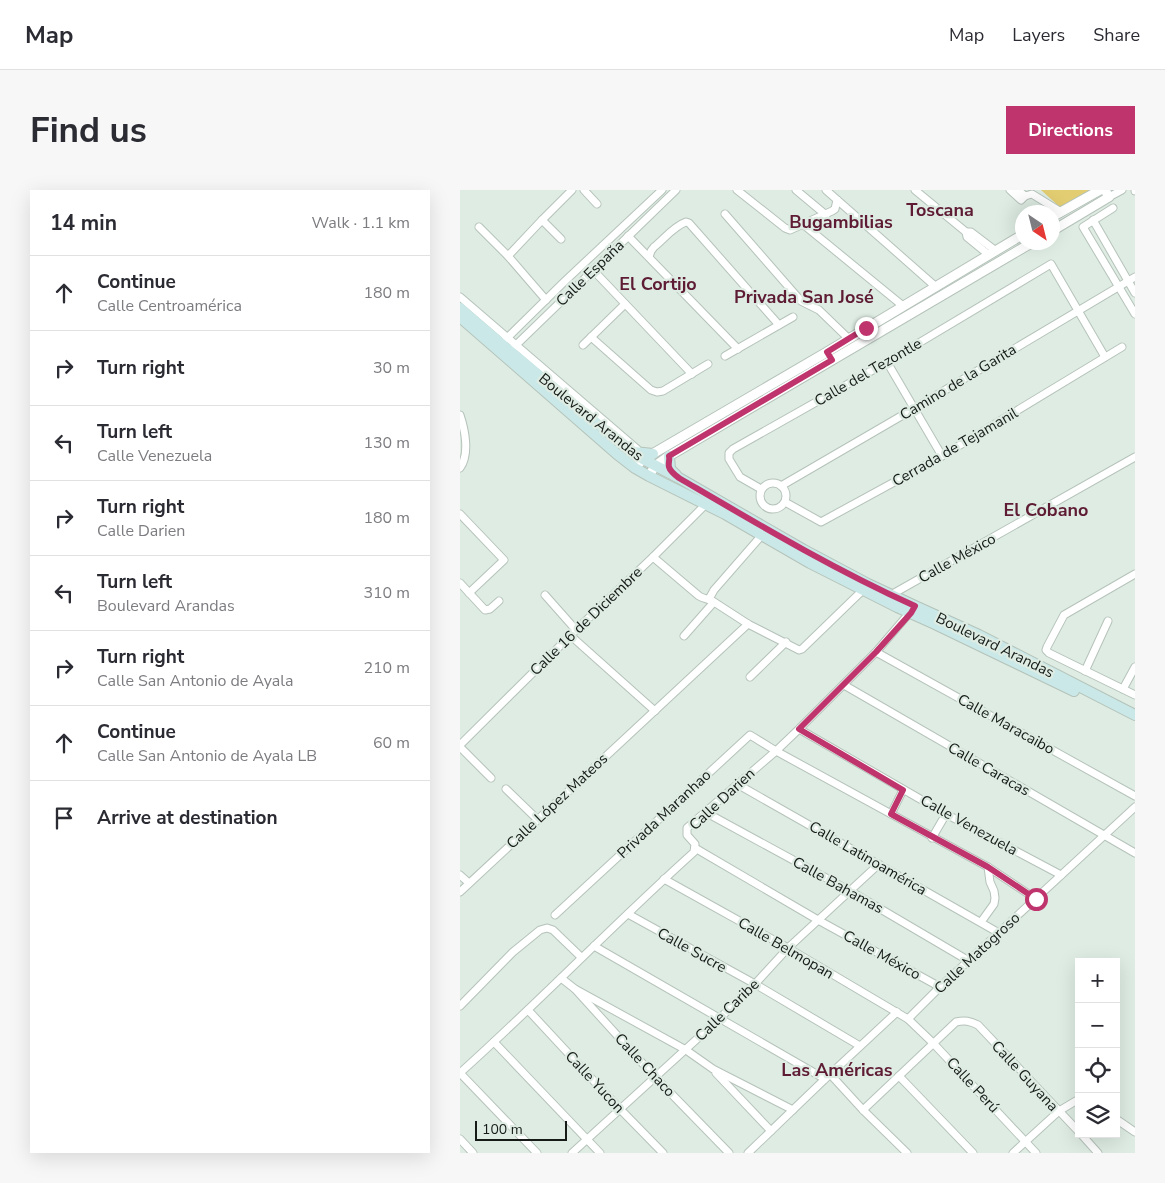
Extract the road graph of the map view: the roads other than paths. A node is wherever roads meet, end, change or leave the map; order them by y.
1 (572, 190) edge
2 (584, 190) edge
3 (737, 190) edge
4 (796, 190) edge
5 (826, 190) edge
6 (915, 190) edge
7 (1010, 190) edge
8 (1018, 190) edge
9 (1100, 190) edge
10 (1122, 190) edge
11 (668, 191) edge
12 (1107, 194) edge
13 (1025, 196) junction
14 (838, 200) junction
15 (597, 204) dead end
16 (1113, 208) dead end
17 (1061, 212) joint
18 (725, 214) dead end
19 (826, 215) junction
20 (542, 220) junction
21 (1093, 220) junction
22 (804, 225) junction
23 (1060, 226) edge
24 (479, 227) dead end
25 (628, 236) junction
26 (561, 239) dead end
27 (1015, 239) edge
28 (1009, 243) junction
29 (1019, 250) edge
30 (992, 253) junction
31 (1014, 253) junction
32 (508, 256) junction
33 (650, 257) junction
34 (593, 270) junction
35 (1132, 279) edge
36 (565, 281) junction
37 (936, 287) junction
38 (1119, 287) junction
39 (574, 289) junction
40 (1135, 293) edge
41 (460, 297) edge
42 (546, 300) junction
43 (625, 304) junction
44 (903, 306) junction
45 (460, 308) edge
46 (1078, 311) junction
47 (1135, 314) edge
48 (793, 316) dead end
49 (460, 317) edge
50 (879, 320) junction
51 (779, 325) junction
52 (884, 330) junction
53 (591, 337) junction
54 (849, 338) junction
55 (502, 344) junction
56 (583, 345) dead end
57 (1122, 346) dead end
58 (738, 349) junction
59 (510, 351) junction
60 (827, 352) junction
61 (725, 356) dead end
62 (1105, 357) junction
63 (832, 360) junction
64 (887, 362) junction
65 (708, 364) dead end
66 (692, 374) junction
67 (914, 408) junction
68 (460, 415) edge
69 (603, 419) junction
70 (462, 428) edge
71 (606, 431) junction
72 (639, 454) junction
73 (653, 454) joint
74 (669, 456) junction
75 (942, 456) junction
76 (1135, 457) edge
77 (655, 466) junction
78 (460, 468) edge
79 (635, 468) junction
80 (649, 476) junction
81 (679, 478) junction
82 (781, 486) junction
83 (761, 489) junction
84 (710, 501) junction
85 (785, 502) junction
86 (460, 514) edge
87 (762, 535) junction
88 (653, 557) junction
89 (1135, 574) edge
90 (1126, 580) junction
91 (460, 583) edge
92 (1135, 584) edge
93 (866, 587) junction
94 (470, 593) junction
95 (545, 596) dead end
96 (887, 597) junction
97 (499, 601) dead end
98 (712, 601) junction
99 (913, 610) junction
100 (1108, 621) dead end
101 (748, 624) junction
102 (576, 630) junction
103 (571, 636) junction
104 (684, 636) dead end
105 (979, 640) junction
106 (786, 642) junction
107 (876, 652) junction
108 (1135, 667) edge
109 (1085, 671) junction
110 (750, 677) dead end
111 (844, 685) junction
112 (1123, 689) junction
113 (1135, 695) edge
114 (655, 711) junction
115 (1135, 714) edge
116 (1135, 722) edge
117 (799, 729) junction
118 (460, 746) edge
119 (776, 752) junction
120 (491, 778) dead end
121 (737, 784) junction
122 (506, 789) dead end
123 (903, 790) junction
124 (1135, 796) edge
125 (1135, 807) edge
126 (705, 812) junction
127 (891, 814) junction
128 (946, 814) junction
129 (537, 819) junction
130 (1104, 835) junction
131 (932, 838) junction
132 (695, 848) junction
133 (1135, 853) edge
134 (879, 864) junction
135 (988, 867) junction
136 (460, 875) edge
137 (1061, 875) junction
138 (664, 879) junction
139 (469, 883) junction
140 (850, 891) junction
141 (460, 892) edge
142 (1036, 899) junction
143 (628, 914) junction
144 (555, 915) dead end
145 (818, 920) junction
146 (980, 922) junction
147 (999, 933) junction
148 (594, 946) junction
149 (788, 948) junction
150 (581, 957) junction
151 (969, 961) junction
152 (560, 978) junction
153 (755, 984) junction
154 (940, 987) junction
155 (575, 989) junction
156 (460, 1006) edge
157 (528, 1010) junction
158 (897, 1012) junction
159 (720, 1018) junction
160 (908, 1019) junction
161 (494, 1042) junction
162 (933, 1043) junction
163 (860, 1046) junction
164 (686, 1050) junction
165 (713, 1069) junction
166 (460, 1073) edge
167 (828, 1076) junction
168 (899, 1076) junction
169 (655, 1077) junction
170 (1075, 1101) edge
171 (620, 1109) junction
172 (793, 1110) junction
173 (864, 1110) junction
174 (1059, 1111) junction
175 (1120, 1122) edge
176 (1075, 1128) edge
177 (771, 1131) junction
178 (1135, 1132) edge
179 (1084, 1138) edge
180 (460, 1139) edge
181 (587, 1139) junction
182 (1025, 1141) junction
183 (473, 1153) edge
184 (537, 1153) edge
185 (572, 1153) edge
186 (600, 1153) edge
187 (663, 1153) edge
188 (729, 1153) edge
189 (748, 1153) edge
190 (907, 1153) edge
191 (973, 1153) edge
192 (1013, 1153) edge
193 (1036, 1153) edge
194 (1098, 1153) edge

1 - 20 street
2 - 15 street
3 - 22 street
4 - 19 street
5 - 14 street
6 - 30 street
7 - 13 street
8 - 13 street
9 - 17 street
10 - 12 street
11 - 25 street, Calle España
11 - 36 street, Calle España
12 - 23 street
13 - 17 street
14 - 19 street
14 - 37 street
16 - 21 street
18 - 54 street
19 - 22 street
20 - 26 street
20 - 32 street
21 - 35 street
21 - 38 street
22 - 44 street
24 - 32 street
25 - 33 street
25 - 34 street, Calle España
27 - 28 street
28 - 30 street
28 - 31 street
29 - 31 street
30 - 37 street
31 - 52 street
32 - 42 street
33 - 51 street
33 - 58 street
34 - 39 street, Calle España
34 - 43 street
35 - 38 street, Camino de la Garita
35 - 40 street
36 - 39 street
36 - 42 street, Calle España
37 - 44 street
38 - 46 street, Camino de la Garita
38 - 47 street
39 - 59 street, Calle España
41 - 55 street
42 - 55 street, Calle España
43 - 53 street
43 - 66 street
44 - 50 street
45 - 55 main road, Boulevard Arandas
46 - 62 street
46 - 64 street, Calle del Tezontle
46 - 67 street, Camino de la Garita
48 - 51 street
49 - 55 main road, Boulevard Arandas
50 - 52 street
50 - 54 street
51 - 58 street
52 - 63 street
53 - 56 street
53 - 66 street
54 - 60 street
55 - 59 main road, Boulevard Arandas
57 - 62 street, Cerrada de Tejamanil
58 - 61 street
59 - 69 street
59 - 71 main road, Boulevard Arandas
59 - 79 main road, Boulevard Arandas
60 - 63 street
60 - 73 street
62 - 75 street, Cerrada de Tejamanil
63 - 74 street
64 - 67 street
64 - 83 street, Calle del Tezontle
65 - 66 street
67 - 75 street
67 - 82 street, Camino de la Garita
68 - 70 street
69 - 71 main road
69 - 72 street
70 - 78 street
71 - 72 main road, Boulevard Arandas
72 - 73 main road
72 - 77 main road, Boulevard Arandas
72 - 79 street
74 - 77 street
74 - 81 main road
75 - 85 street, Cerrada de Tejamanil
76 - 96 street, Calle México
77 - 80 street
77 - 81 main road, Boulevard Arandas
79 - 80 main road, Boulevard Arandas
80 - 84 main road, Boulevard Arandas
81 - 84 main road, Boulevard Arandas
82 - 83 street
82 - 85 street
83 - 85 street
84 - 87 main road, Boulevard Arandas
84 - 88 street, Calle 16 de Diciembre
84 - 93 main road, Boulevard Arandas
86 - 94 street
87 - 93 main road, Boulevard Arandas
87 - 98 street
88 - 98 street
88 - 102 street, Calle 16 de Diciembre
89 - 90 street
90 - 92 street
90 - 109 street
91 - 94 street
93 - 96 main road, Boulevard Arandas
93 - 106 street
94 - 97 street
95 - 102 street
96 - 99 main road, Boulevard Arandas
98 - 101 street
98 - 104 street
99 - 105 main road, Boulevard Arandas
99 - 107 street, Calle Darien
100 - 109 street
101 - 106 street
101 - 114 street, Calle López Mateos
102 - 103 street, Calle 16 de Diciembre
103 - 114 street
103 - 118 street, Calle 16 de Diciembre
105 - 115 main road, Boulevard Arandas
105 - 116 main road, Boulevard Arandas
106 - 110 street
107 - 111 street, Calle Darien
107 - 124 street, Calle Maracaibo
108 - 112 street
109 - 112 street
111 - 117 street, Calle Darien
111 - 130 street, Calle Caracas
112 - 113 street
114 - 129 street, Calle López Mateos
117 - 119 street, Calle Darien
117 - 123 street, Calle Venezuela
118 - 120 street
119 - 121 street, Calle Darien
119 - 127 street
119 - 144 street, Privada Maranhao
121 - 126 street, Calle Darien
121 - 134 street, Calle Latinoamérica
122 - 129 street
123 - 127 street
123 - 128 street, Calle Venezuela
125 - 130 street, Calle Matogroso
126 - 132 street, Calle Darien
126 - 140 street, Calle Bahamas
127 - 131 street
128 - 131 street
128 - 137 street, Calle Venezuela
129 - 139 street, Calle López Mateos
130 - 133 street, Calle Caracas
130 - 137 street, Calle Matogroso
131 - 135 street
132 - 138 street, Calle Darien
132 - 145 street, Calle México
134 - 140 street, Calle Caribe
134 - 146 street, Calle Latinoamérica
135 - 142 street
135 - 146 street
136 - 139 street
137 - 142 street, Calle Matogroso
138 - 143 street, Calle Darien
138 - 149 street, Calle Belmopan
139 - 141 street, Calle López Mateos
140 - 145 street, Calle Caribe
140 - 151 street, Calle Bahamas
142 - 147 street, Calle Matogroso
143 - 148 street, Calle Darien
143 - 153 street, Calle Sucre
145 - 149 street, Calle Caribe
145 - 154 street, Calle México
146 - 147 street, Calle Latinoamérica
147 - 151 street, Calle Matogroso
148 - 150 street, Calle Darien
148 - 159 street
149 - 153 street, Calle Caribe
149 - 158 street, Calle Belmopan
150 - 152 street, Calle Darien
150 - 156 street
151 - 154 street, Calle Matogroso
152 - 155 street, Calle Chaco
152 - 157 street, Calle Darien
153 - 159 street, Calle Caribe
153 - 163 street, Calle Sucre
154 - 160 street, Calle Matogroso
155 - 164 street
155 - 169 street, Calle Chaco
157 - 161 street, Calle Darien
157 - 171 street, Calle Yucon
158 - 160 street, Calle Belmopan
158 - 163 street
159 - 164 street, Calle Caribe
159 - 167 street
160 - 162 street, Calle Perú
161 - 166 street, Calle Darien
161 - 181 street
162 - 168 street
162 - 174 street, Calle Guyana
162 - 182 street, Calle Perú
163 - 167 street
164 - 165 street
164 - 169 street, Calle Caribe
165 - 172 street
165 - 177 street
166 - 184 street
167 - 172 street
167 - 173 street
168 - 173 street
168 - 191 street
169 - 171 street, Calle Caribe
169 - 188 street, Calle Chaco
170 - 174 street
171 - 181 street, Calle Caribe
171 - 187 street, Calle Yucon
172 - 177 street
173 - 190 street
174 - 176 street, Calle Guyana
174 - 182 street
175 - 178 street
177 - 189 street
179 - 194 street, Calle Guyana
180 - 183 street
181 - 185 street, Calle Caribe
181 - 186 street
182 - 192 street
182 - 193 street, Calle Perú

